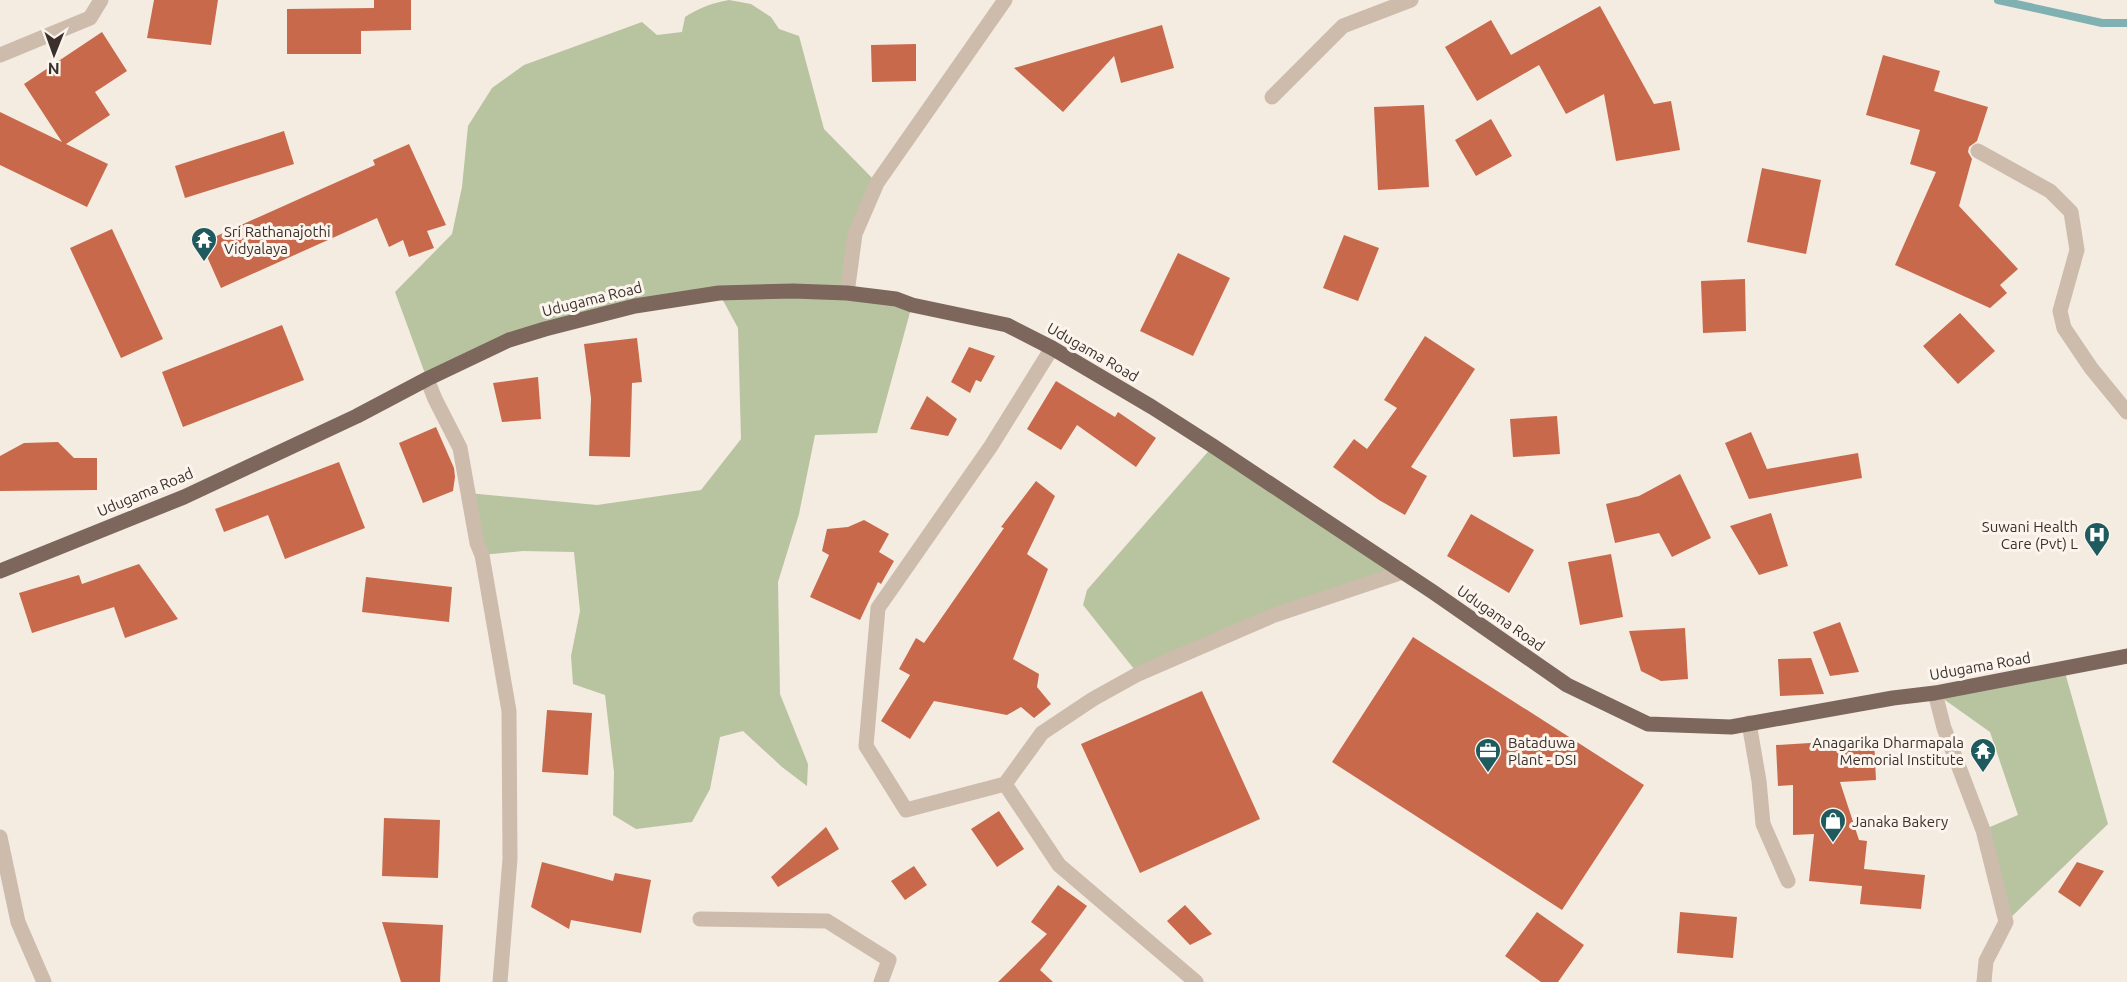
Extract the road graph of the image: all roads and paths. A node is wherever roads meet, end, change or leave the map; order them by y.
1 (101, 0) edge
2 (1005, 0) edge
3 (1411, 0) edge
4 (0, 55) edge
5 (1272, 97) dead end
6 (1978, 152) dead end
7 (847, 293) junction
8 (1052, 348) junction
9 (427, 379) junction
10 (2127, 412) edge
11 (0, 571) edge
12 (1402, 572) junction
13 (2127, 656) edge
14 (1935, 693) junction
15 (1749, 723) junction
16 (1005, 784) junction
17 (0, 837) edge
18 (1788, 881) dead end
19 (700, 919) dead end
20 (44, 982) edge
21 (500, 982) edge
22 (880, 982) edge
23 (1196, 982) edge
24 (1984, 982) edge

1 - 4 street
2 - 7 street
3 - 5 street
6 - 10 street
7 - 8 main road, Udugama Road
7 - 9 main road, Udugama Road
8 - 12 main road, Udugama Road
8 - 16 street
9 - 11 main road, Udugama Road
9 - 21 street
12 - 15 main road, Udugama Road
12 - 16 street
13 - 14 main road, Udugama Road
14 - 15 main road, Udugama Road
14 - 24 street
15 - 18 street
16 - 23 street
17 - 20 street
19 - 22 street

